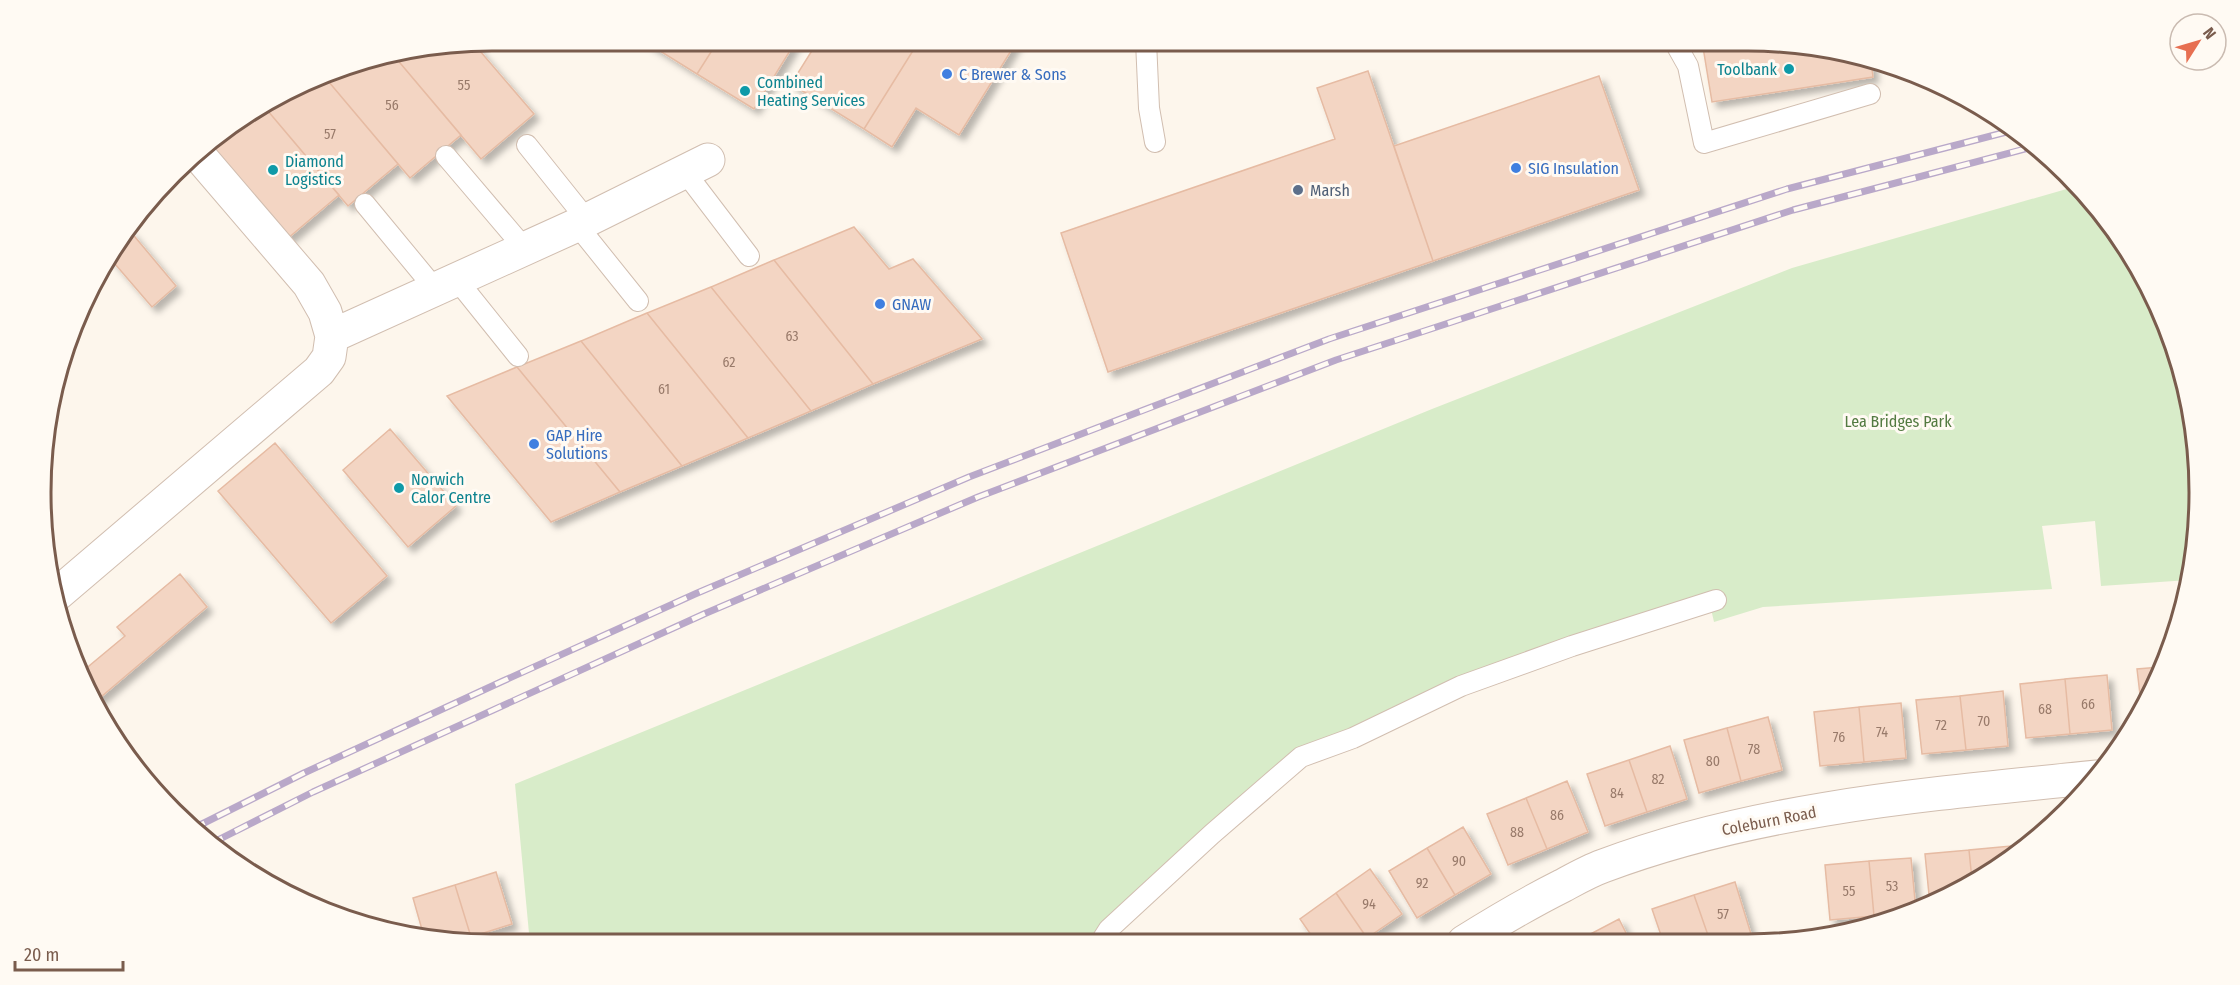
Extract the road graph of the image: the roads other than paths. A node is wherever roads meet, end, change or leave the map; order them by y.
1 (1146, 51) edge
2 (1680, 51) edge
3 (1870, 94) dead end
4 (1155, 142) dead end
5 (526, 145) dead end
6 (446, 156) dead end
7 (203, 160) edge
8 (696, 166) joint
9 (365, 204) dead end
10 (582, 222) junction
11 (525, 249) junction
12 (749, 256) dead end
13 (446, 285) junction
14 (638, 301) dead end
15 (332, 336) junction
16 (518, 356) dead end
17 (62, 590) edge
18 (1716, 600) dead end
19 (2084, 779) edge
20 (1106, 934) edge
21 (1477, 934) edge

1 - 4 lane
2 - 3 lane
5 - 10 lane
6 - 11 lane
7 - 15 street
8 - 10 street
8 - 12 lane
9 - 13 lane
10 - 11 street
10 - 14 lane
11 - 13 street
13 - 15 street
13 - 16 lane
15 - 17 street
18 - 20 lane
19 - 21 street, Coleburn Road

